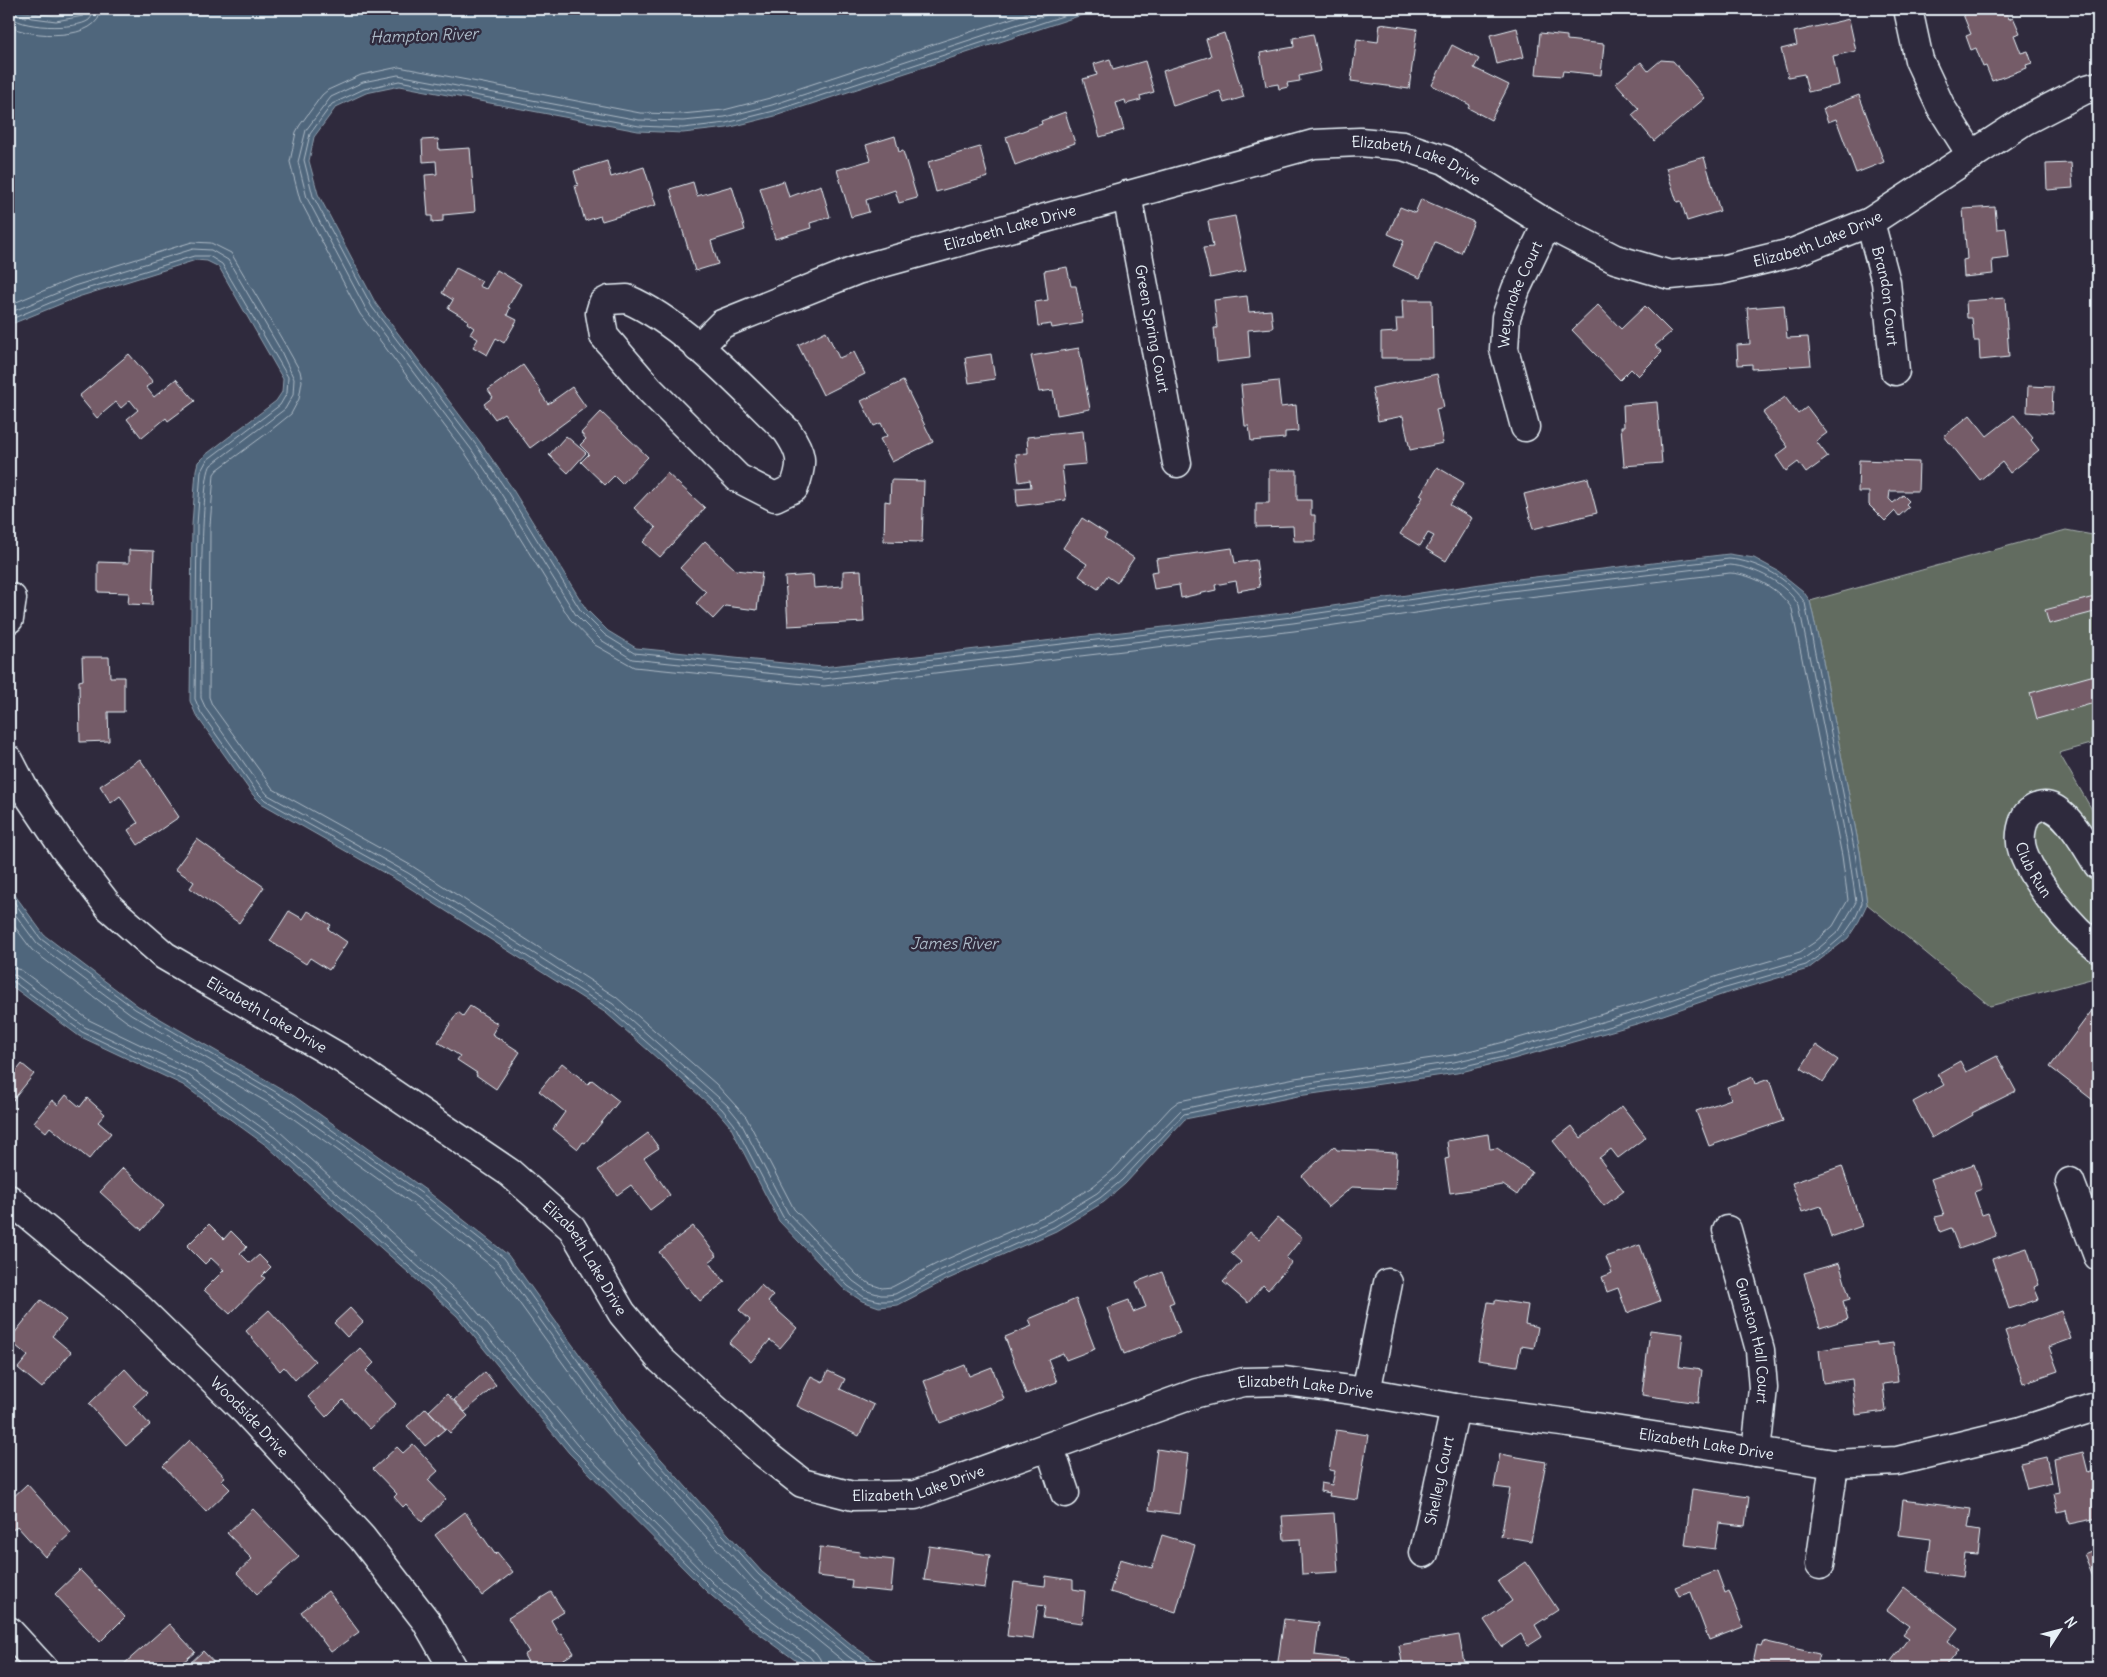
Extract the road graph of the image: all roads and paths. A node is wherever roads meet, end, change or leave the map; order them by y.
1 (1908, 9) edge
2 (2098, 86) edge
3 (1972, 156) junction
4 (1127, 195) junction
5 (1870, 222) junction
6 (1547, 224) junction
7 (698, 348) junction
8 (1895, 371) dead end
9 (1525, 427) dead end
10 (1177, 463) dead end
11 (9, 760) edge
12 (2098, 865) edge
13 (2098, 948) edge
14 (2070, 1182) dead end
15 (9, 1199) edge
16 (1728, 1230) dead end
17 (2098, 1256) edge
18 (1388, 1283) dead end
19 (1366, 1392) junction
20 (2098, 1406) edge
21 (1454, 1408) junction
22 (1050, 1448) junction
23 (1756, 1452) junction
24 (1834, 1464) junction
25 (1065, 1493) dead end
26 (1424, 1553) dead end
27 (1820, 1564) dead end
28 (9, 1631) edge
29 (43, 1668) edge
30 (453, 1668) edge

1 - 3 street
2 - 3 street, Elizabeth Lake Drive
3 - 5 street, Elizabeth Lake Drive
4 - 6 street, Elizabeth Lake Drive
4 - 7 street, Elizabeth Lake Drive
4 - 10 street, Green Spring Court
5 - 6 street, Elizabeth Lake Drive
5 - 8 street, Brandon Court
6 - 9 street, Weyanoke Court
7 - 7 street
11 - 22 street, Elizabeth Lake Drive
12 - 13 street, Club Run
14 - 17 street
15 - 30 street, Woodside Drive
16 - 23 street, Gunston Hall Court
18 - 19 street
19 - 21 street, Elizabeth Lake Drive
19 - 22 street, Elizabeth Lake Drive
20 - 24 street, Elizabeth Lake Drive
21 - 23 street, Elizabeth Lake Drive
21 - 26 street, Shelley Court
22 - 25 street
23 - 24 street, Elizabeth Lake Drive
24 - 27 street
28 - 29 street

